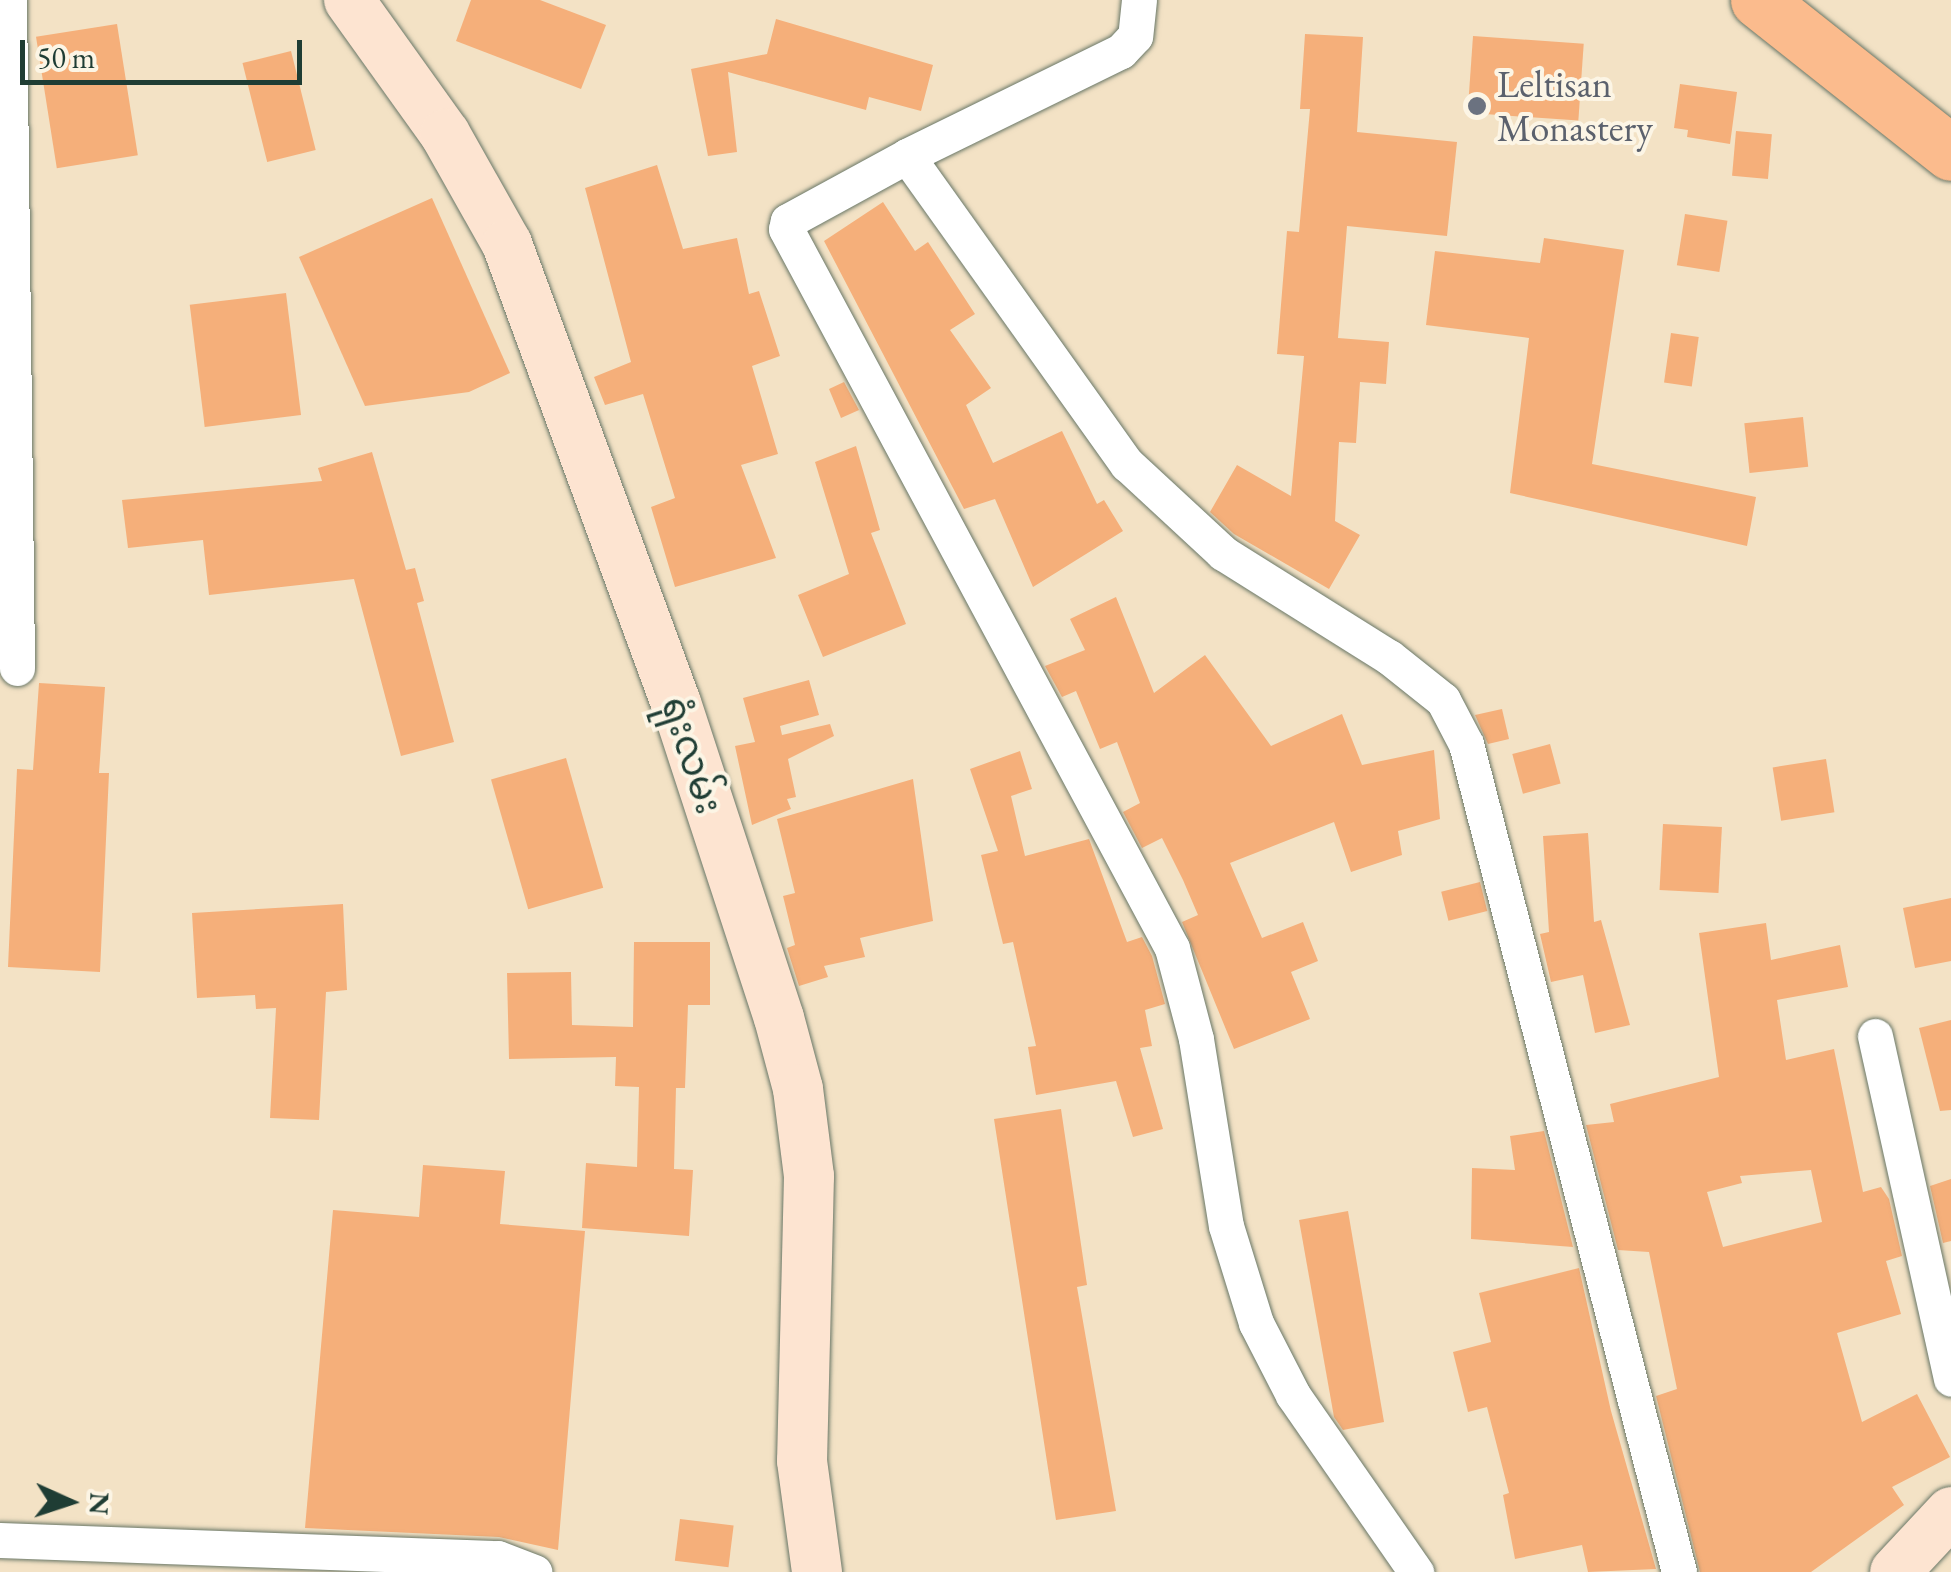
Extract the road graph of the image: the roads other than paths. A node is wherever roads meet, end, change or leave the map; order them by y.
1 (9, 0) edge
2 (349, 0) edge
3 (1139, 0) edge
4 (1758, 0) edge
5 (1951, 153) edge
6 (906, 156) junction
7 (7, 349) edge
8 (17, 668) dead end
9 (1875, 1036) dead end
10 (1951, 1379) edge
11 (1951, 1512) edge
12 (0, 1540) edge
13 (534, 1572) edge
14 (817, 1572) edge
15 (1416, 1572) edge
16 (1679, 1572) edge
17 (1895, 1572) edge

1 - 7 street
2 - 14 street, ရုံးလမ်း
3 - 6 street
4 - 5 main road
6 - 15 street
6 - 16 street
7 - 8 street
9 - 10 street
11 - 17 street
12 - 13 street

